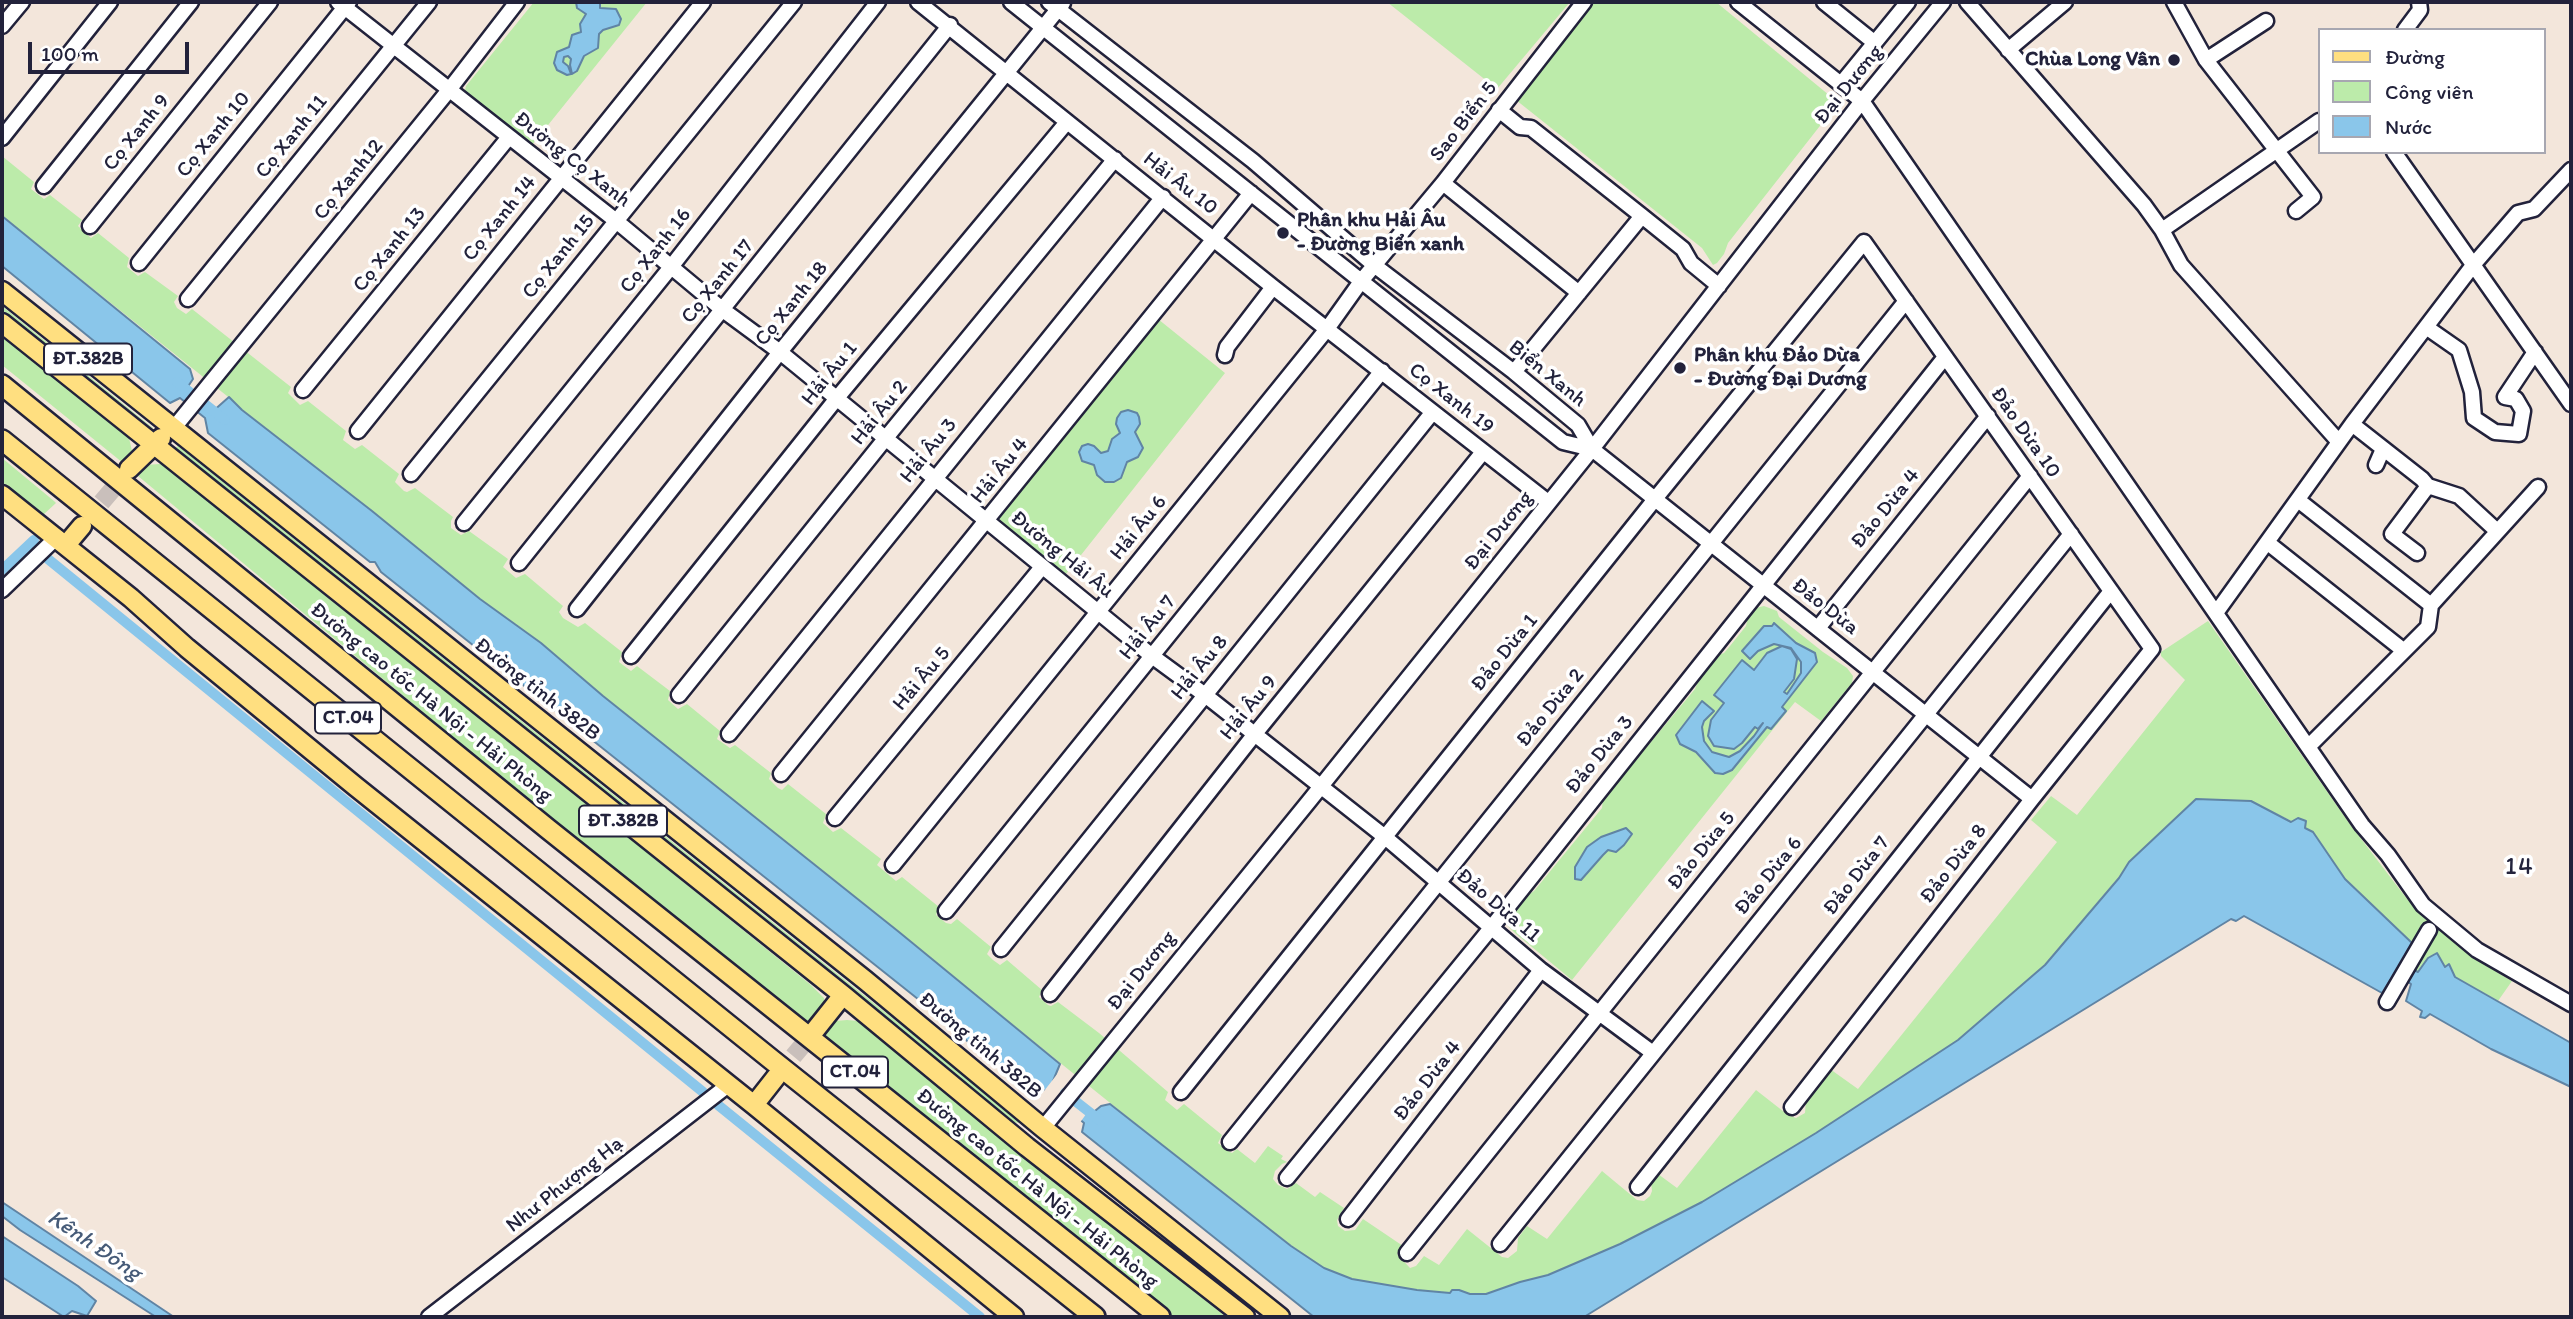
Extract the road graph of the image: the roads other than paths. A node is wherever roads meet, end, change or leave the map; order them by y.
1 (22, 2) edge
2 (110, 2) edge
3 (191, 2) edge
4 (270, 2) edge
5 (429, 2) edge
6 (517, 2) edge
7 (703, 2) edge
8 (794, 2) edge
9 (878, 2) edge
10 (918, 2) edge
11 (1011, 2) edge
12 (1584, 2) edge
13 (1738, 2) edge
14 (1824, 2) edge
15 (1908, 2) edge
16 (1943, 2) edge
17 (1967, 2) edge
18 (2065, 2) edge
19 (2174, 2) edge
20 (2419, 2) edge
21 (344, 4) edge
22 (1057, 4) edge
23 (2266, 22) dead end
24 (2, 26) edge
25 (950, 26) junction
26 (1043, 27) junction
27 (2406, 28) edge
28 (1875, 43) junction
29 (393, 46) junction
30 (2008, 50) junction
31 (2206, 60) junction
32 (1007, 72) junction
33 (1841, 84) junction
34 (449, 90) junction
35 (1862, 101) junction
36 (1499, 110) junction
37 (1067, 122) junction
38 (2318, 122) edge
39 (509, 137) junction
40 (2, 138) edge
41 (2277, 150) junction
42 (2395, 154) edge
43 (1115, 159) junction
44 (2571, 170) edge
45 (560, 178) junction
46 (1443, 183) junction
47 (44, 186) dead end
48 (1251, 192) junction
49 (1163, 197) junction
50 (2296, 211) dead end
51 (1643, 216) junction
52 (615, 220) junction
53 (90, 226) dead end
54 (2162, 230) junction
55 (1214, 238) junction
56 (1864, 242) joint
57 (139, 263) dead end
58 (2474, 264) junction
59 (1374, 265) junction
60 (671, 267) junction
61 (1362, 280) junction
62 (1719, 286) junction
63 (1273, 287) junction
64 (2, 291) edge
65 (1579, 293) junction
66 (188, 299) dead end
67 (1906, 301) junction
68 (723, 310) junction
69 (2, 323) edge
70 (2426, 327) junction
71 (1327, 329) junction
72 (780, 352) junction
73 (2535, 352) junction
74 (1225, 355) dead end
75 (1945, 357) junction
76 (1382, 371) junction
77 (2, 372) edge
78 (1514, 372) junction
79 (2, 385) edge
80 (303, 390) dead end
81 (837, 398) junction
82 (2571, 404) edge
83 (1432, 413) junction
84 (1988, 416) junction
85 (2351, 424) junction
86 (173, 429) junction
87 (358, 431) dead end
88 (885, 439) junction
89 (2, 440) edge
90 (2339, 442) junction
91 (153, 444) junction
92 (1591, 449) junction
93 (2383, 449) junction
94 (1483, 452) junction
95 (2, 453) edge
96 (2376, 465) dead end
97 (130, 469) tunnel mouth
98 (411, 474) dead end
99 (2030, 476) junction
100 (934, 478) junction
101 (2428, 486) junction
102 (2538, 487) dead end
103 (2, 495) edge
104 (1655, 499) junction
105 (2298, 500) junction
106 (1548, 502) junction
107 (987, 522) junction
108 (464, 523) dead end
109 (82, 526) tunnel mouth
110 (2497, 531) junction
111 (2071, 534) junction
112 (62, 541) junction
113 (2268, 543) junction
114 (1711, 544) junction
115 (2417, 553) dead end
116 (519, 563) dead end
117 (1042, 567) junction
118 (1763, 585) junction
119 (2, 590) edge
120 (2111, 591) junction
121 (2431, 605) junction
122 (577, 609) dead end
123 (1099, 612) junction
124 (2216, 613) junction
125 (1818, 628) junction
126 (2152, 649) joint
127 (2403, 650) junction
128 (631, 656) dead end
129 (1152, 656) junction
130 (1872, 672) junction
131 (679, 695) dead end
132 (1205, 695) junction
133 (1926, 714) junction
134 (729, 734) dead end
135 (1254, 735) junction
136 (2309, 746) junction
137 (1978, 756) junction
138 (781, 774) dead end
139 (1321, 786) junction
140 (2032, 799) junction
141 (835, 818) dead end
142 (548, 829) junction
143 (1385, 837) junction
144 (893, 865) dead end
145 (1437, 882) junction
146 (946, 911) dead end
147 (1492, 928) junction
148 (2429, 930) dead end
149 (1001, 949) dead end
150 (1541, 970) junction
151 (1051, 994) dead end
152 (842, 995) junction
153 (694, 996) junction
154 (2387, 1003) dead end
155 (2571, 1004) edge
156 (1598, 1013) junction
157 (812, 1034) tunnel mouth
158 (1653, 1053) junction
159 (776, 1077) tunnel mouth
160 (727, 1086) junction
161 (1181, 1092) dead end
162 (754, 1105) junction
163 (1792, 1107) dead end
164 (1043, 1128) junction
165 (1230, 1142) dead end
166 (1027, 1147) junction
167 (1287, 1178) dead end
168 (1638, 1187) dead end
169 (1348, 1219) dead end
170 (1500, 1244) dead end
171 (1407, 1253) dead end
172 (429, 1317) edge
173 (1014, 1317) edge
174 (1095, 1317) edge
175 (1160, 1317) edge
176 (1245, 1317) edge
177 (1280, 1317) edge

1 - 24 street
2 - 40 street
3 - 47 street
4 - 53 street, Cọ Xanh 9
5 - 29 street, Cọ Xanh 11
6 - 34 street, Cọ Xanh12
7 - 45 street, Cọ Xanh 14
8 - 52 street, Cọ Xanh 15
9 - 60 street, Cọ Xanh 16
10 - 25 street
11 - 26 street, Biển Xanh
12 - 36 street, Sao Biển 5
13 - 33 street
14 - 28 street
15 - 28 street
16 - 35 street, Đại Dương
17 - 30 street
18 - 30 street
19 - 31 street
20 - 27 street
21 - 29 street, Đường Cọ Xanh
21 - 57 street, Cọ Xanh 10
22 - 26 street, Cọ Xanh 18
22 - 59 street, Biển Xanh
23 - 31 street
25 - 32 street
25 - 68 street, Cọ Xanh 17
26 - 32 street, Cọ Xanh 18
26 - 48 street, Biển Xanh
28 - 33 street
29 - 34 street, Đường Cọ Xanh
29 - 66 street, Cọ Xanh 11
30 - 54 street
31 - 41 street
32 - 37 street, Hải Âu 10
32 - 72 street, Cọ Xanh 18
33 - 35 street
34 - 39 street, Đường Cọ Xanh
34 - 86 street, Cọ Xanh12
35 - 62 street, Đại Dương
35 - 124 street
36 - 46 street, Sao Biển 5
36 - 51 street
37 - 43 street, Hải Âu 10
37 - 81 street, Hải Âu 1
38 - 41 street
39 - 45 street, Đường Cọ Xanh
39 - 80 street, Cọ Xanh 13
41 - 50 street
41 - 54 street
42 - 58 street
43 - 49 street, Hải Âu 10
43 - 88 street, Hải Âu 2
44 - 58 street
45 - 52 street, Đường Cọ Xanh
45 - 87 street, Cọ Xanh 14
46 - 59 street, Sao Biển 5
46 - 65 street
48 - 55 street, Hải Âu 4
48 - 61 street, Biển Xanh
49 - 55 street, Hải Âu 10
49 - 100 street, Hải Âu 3
51 - 62 street
51 - 65 street
52 - 60 street, Đường Cọ Xanh
52 - 98 street, Cọ Xanh 15
54 - 90 street
55 - 63 street, Hải Âu 10
55 - 107 street, Hải Âu 4
56 - 67 street, Đảo Dừa 10
56 - 104 street, Đảo Dừa 1
58 - 70 street
58 - 73 street
59 - 61 street
59 - 78 street, Biển Xanh
60 - 68 street, Đường Cọ Xanh
60 - 108 street, Cọ Xanh 16
61 - 71 street, Hải Âu 6
61 - 92 street, Biển Xanh
62 - 92 street, Đại Dương
63 - 71 street, Hải Âu 10
63 - 74 street
64 - 86 main road, Đường tỉnh 382B / ĐT.382B
65 - 78 street
67 - 75 street, Đảo Dừa 10
67 - 114 street, Đảo Dừa 2
68 - 72 street, Đường Cọ Xanh
68 - 116 street, Cọ Xanh 17
69 - 91 main road, ĐT.382B
70 - 73 street
70 - 85 street
71 - 76 street, Cọ Xanh 19
71 - 123 street, Hải Âu 6
72 - 81 street, Đường Hải Âu
72 - 122 street, Cọ Xanh 18
73 - 82 street
75 - 84 street, Đảo Dừa 10
75 - 118 street, Đảo Dừa 3
76 - 83 street, Cọ Xanh 19
76 - 129 street, Hải Âu 7
77 - 142 highway
78 - 92 street, Biển Xanh
79 - 142 highway, Đường cao tốc Hà Nội - Hải Phòng / CT.04
81 - 88 street, Đường Hải Âu
81 - 128 street, Hải Âu 1
83 - 94 street, Cọ Xanh 19
83 - 132 street, Hải Âu 8
84 - 99 street, Đảo Dừa 10
84 - 125 street, Đảo Dừa 4
85 - 90 street
85 - 93 street
86 - 91 main road
86 - 164 main road, Đường tỉnh 382B / ĐT.382B
88 - 100 street, Đường Hải Âu
88 - 131 street, Hải Âu 2
89 - 153 highway, CT.04
90 - 105 street
91 - 97 main road
91 - 152 main road, ĐT.382B
92 - 104 street, Đảo Dừa
92 - 106 street, Đại Dương
93 - 96 street
93 - 101 street
94 - 106 street, Cọ Xanh 19
94 - 135 street, Hải Âu 9
95 - 153 highway
99 - 111 street, Đảo Dừa 10
99 - 130 street, Đảo Dừa 5
100 - 107 street, Đường Hải Âu
100 - 134 street, Hải Âu 3
101 - 110 street
101 - 115 street
102 - 110 street
103 - 112 main road
104 - 114 street, Đảo Dừa
104 - 143 street, Đảo Dừa 1
105 - 113 street
105 - 121 street
106 - 139 street, Đại Dương
107 - 117 street, Đường Hải Âu
107 - 138 street, Hải Âu 4
109 - 112 main road
110 - 121 street
111 - 120 street, Đảo Dừa 10
111 - 133 street, Đảo Dừa 6
112 - 119 street
112 - 160 main road
113 - 124 street
113 - 127 street
114 - 118 street, Đảo Dừa
114 - 145 street, Đảo Dừa 2
117 - 123 street, Đường Hải Âu
117 - 141 street, Hải Âu 5
118 - 125 street, Đảo Dừa
118 - 147 street, Đảo Dừa 3
120 - 126 street, Đảo Dừa 10
120 - 137 street, Đảo Dừa 7
121 - 127 street
123 - 129 street, Đường Hải Âu
123 - 144 street, Hải Âu 6
124 - 136 street
125 - 130 street, Đảo Dừa
126 - 140 street, Đảo Dừa 8
127 - 136 street
129 - 132 street, Đường Hải Âu
129 - 146 street, Hải Âu 7
130 - 133 street, Đảo Dừa
130 - 156 street, Đảo Dừa 5
132 - 135 street, Đường Hải Âu
132 - 149 street, Hải Âu 8
133 - 137 street, Đảo Dừa
133 - 158 street, Đảo Dừa 6
135 - 139 street, Đường Hải Âu
135 - 151 street, Hải Âu 9
136 - 155 street
137 - 140 street, Đảo Dừa
137 - 168 street, Đảo Dừa 7
139 - 143 street, Đảo Dừa 11
139 - 164 street, Đại Dương
140 - 163 street, Đảo Dừa 8
142 - 175 highway, Đường cao tốc Hà Nội - Hải Phòng / CT.04
143 - 145 street, Đảo Dừa 11
143 - 161 street, Đảo Dừa 1
145 - 147 street, Đảo Dừa 11
145 - 165 street, Đảo Dừa 2
147 - 150 street, Đảo Dừa 11
147 - 167 street, Đảo Dừa 3
148 - 154 street
150 - 156 street, Đảo Dừa 11
150 - 169 street, Đảo Dừa 4
152 - 157 main road
152 - 166 main road, ĐT.382B
153 - 174 highway, CT.04
156 - 158 street, Đảo Dừa 11
156 - 171 street, Đảo Dừa 5
158 - 170 street, Đảo Dừa 6
159 - 162 main road
160 - 162 main road
160 - 172 street, Như Phượng Hạ
162 - 173 main road
164 - 166 main road, Đường tỉnh 382B
164 - 177 main road, Đường tỉnh 382B / ĐT.382B
166 - 176 main road, ĐT.382B

